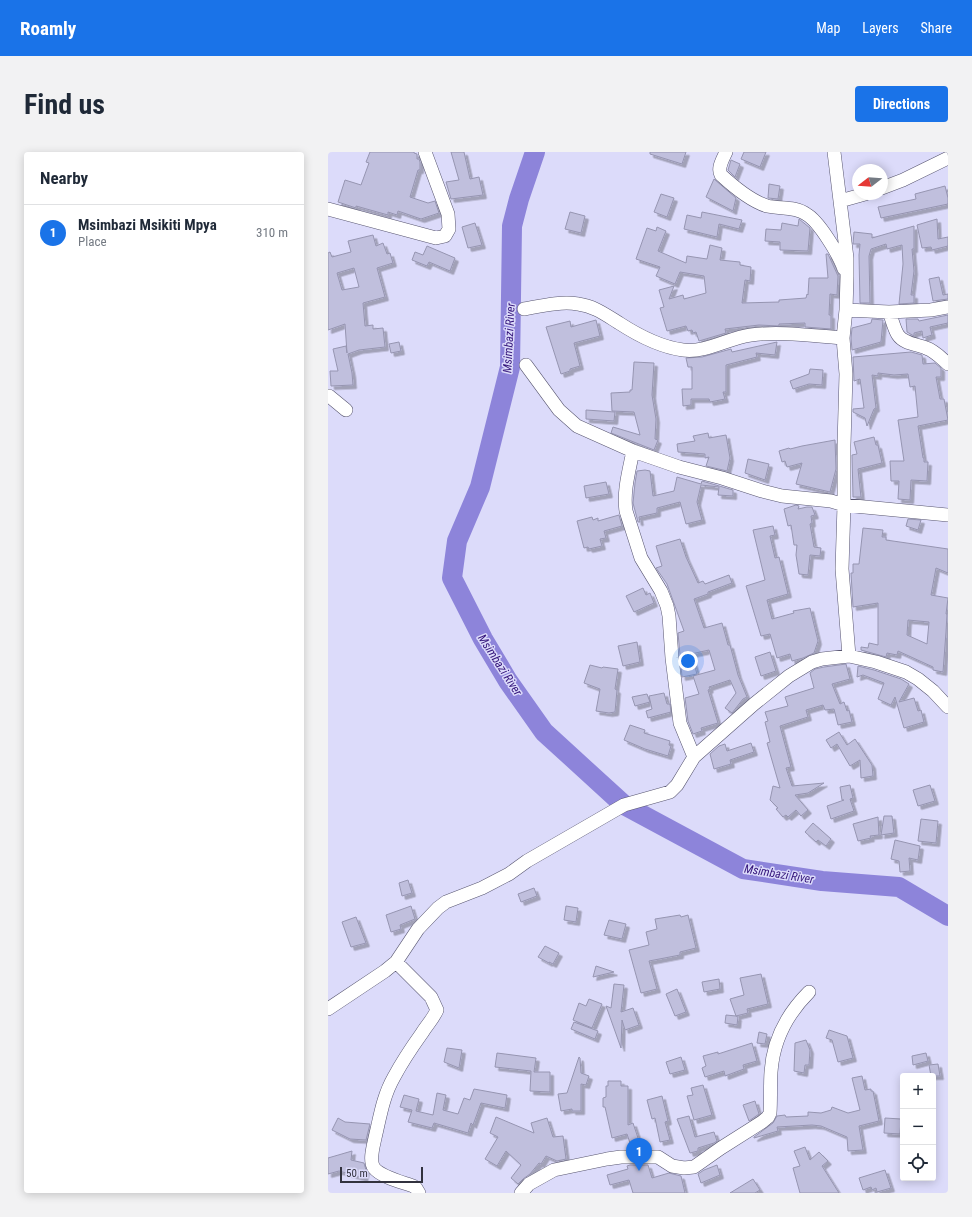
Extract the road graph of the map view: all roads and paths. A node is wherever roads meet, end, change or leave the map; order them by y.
1 (425, 152) edge
2 (726, 152) edge
3 (834, 152) edge
4 (941, 157) edge
5 (888, 186) edge
6 (852, 198) edge
7 (840, 201) junction
8 (328, 209) edge
9 (847, 277) junction
10 (948, 307) edge
11 (524, 309) dead end
12 (846, 310) junction
13 (889, 312) junction
14 (843, 338) junction
15 (948, 364) edge
16 (526, 365) dead end
17 (328, 397) edge
18 (346, 410) dead end
19 (633, 451) junction
20 (844, 505) junction
21 (948, 515) edge
22 (849, 656) junction
23 (948, 707) edge
24 (694, 757) junction
25 (396, 962) junction
26 (809, 992) dead end
27 (328, 1009) edge
28 (419, 1193) edge
29 (521, 1193) edge

1 - 8 street
2 - 9 street
3 - 7 street
4 - 5 street
6 - 7 street
7 - 9 street
9 - 12 street
10 - 13 street
11 - 14 street
12 - 13 street
12 - 14 street
13 - 15 street
14 - 20 street
16 - 19 street
17 - 18 street
19 - 20 street
19 - 24 street
20 - 21 street
20 - 22 street
22 - 23 street
22 - 24 street
24 - 25 street
25 - 27 street
25 - 28 street
26 - 29 street

